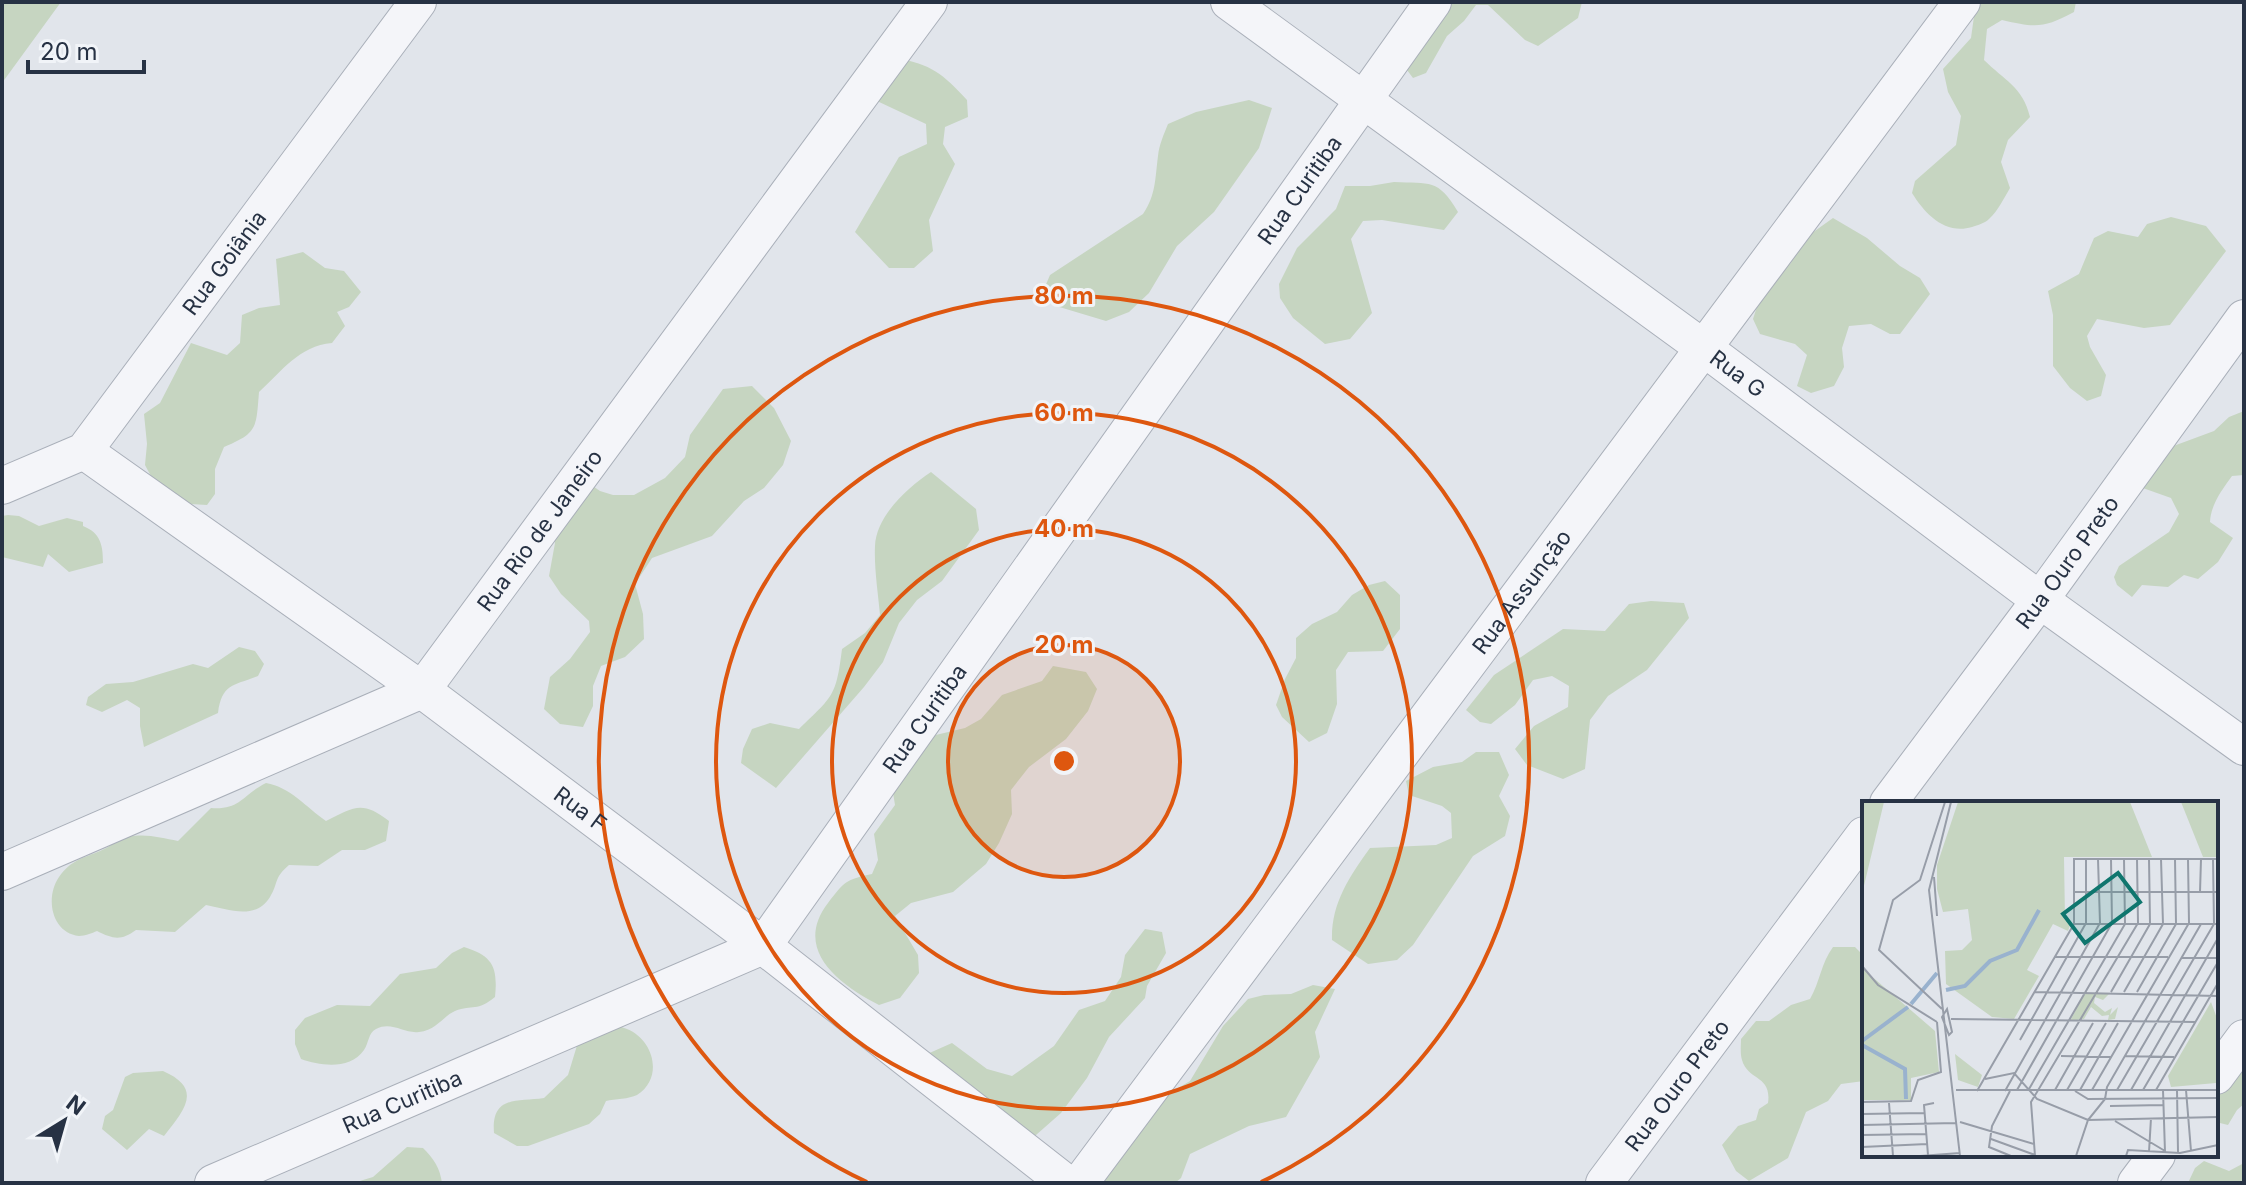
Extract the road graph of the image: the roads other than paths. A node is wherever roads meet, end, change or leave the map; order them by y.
1 (418, 2) edge
2 (929, 2) edge
3 (1229, 2) edge
4 (1433, 2) edge
5 (1962, 2) edge
6 (1361, 100) junction
7 (2244, 318) edge
8 (1705, 349) junction
9 (84, 451) junction
10 (2, 486) edge
11 (2040, 600) junction
12 (422, 690) junction
13 (2244, 747) edge
14 (1889, 801) edge
15 (1862, 838) edge
16 (2, 872) edge
17 (763, 946) junction
18 (2244, 1038) edge
19 (2218, 1073) edge
20 (2156, 1157) edge
21 (213, 1183) edge
22 (1066, 1183) edge
23 (1080, 1183) edge
24 (1604, 1183) edge
25 (2136, 1183) edge

1 - 9 street, Rua Goiânia
2 - 12 street, Rua Rio de Janeiro
3 - 6 street, Rua G
4 - 6 street, Rua Curitiba
5 - 8 street, Rua Assunção
6 - 8 street, Rua G
6 - 17 street, Rua Curitiba
7 - 11 street, Rua Ouro Preto
8 - 11 street, Rua G
8 - 23 street, Rua Assunção
9 - 10 street
9 - 12 street, Rua F
11 - 13 street, Rua G
11 - 14 street, Rua Ouro Preto
12 - 16 street
12 - 17 street, Rua F
15 - 24 street, Rua Ouro Preto
17 - 21 street, Rua Curitiba
17 - 22 street, Rua F
18 - 19 street
20 - 25 street

